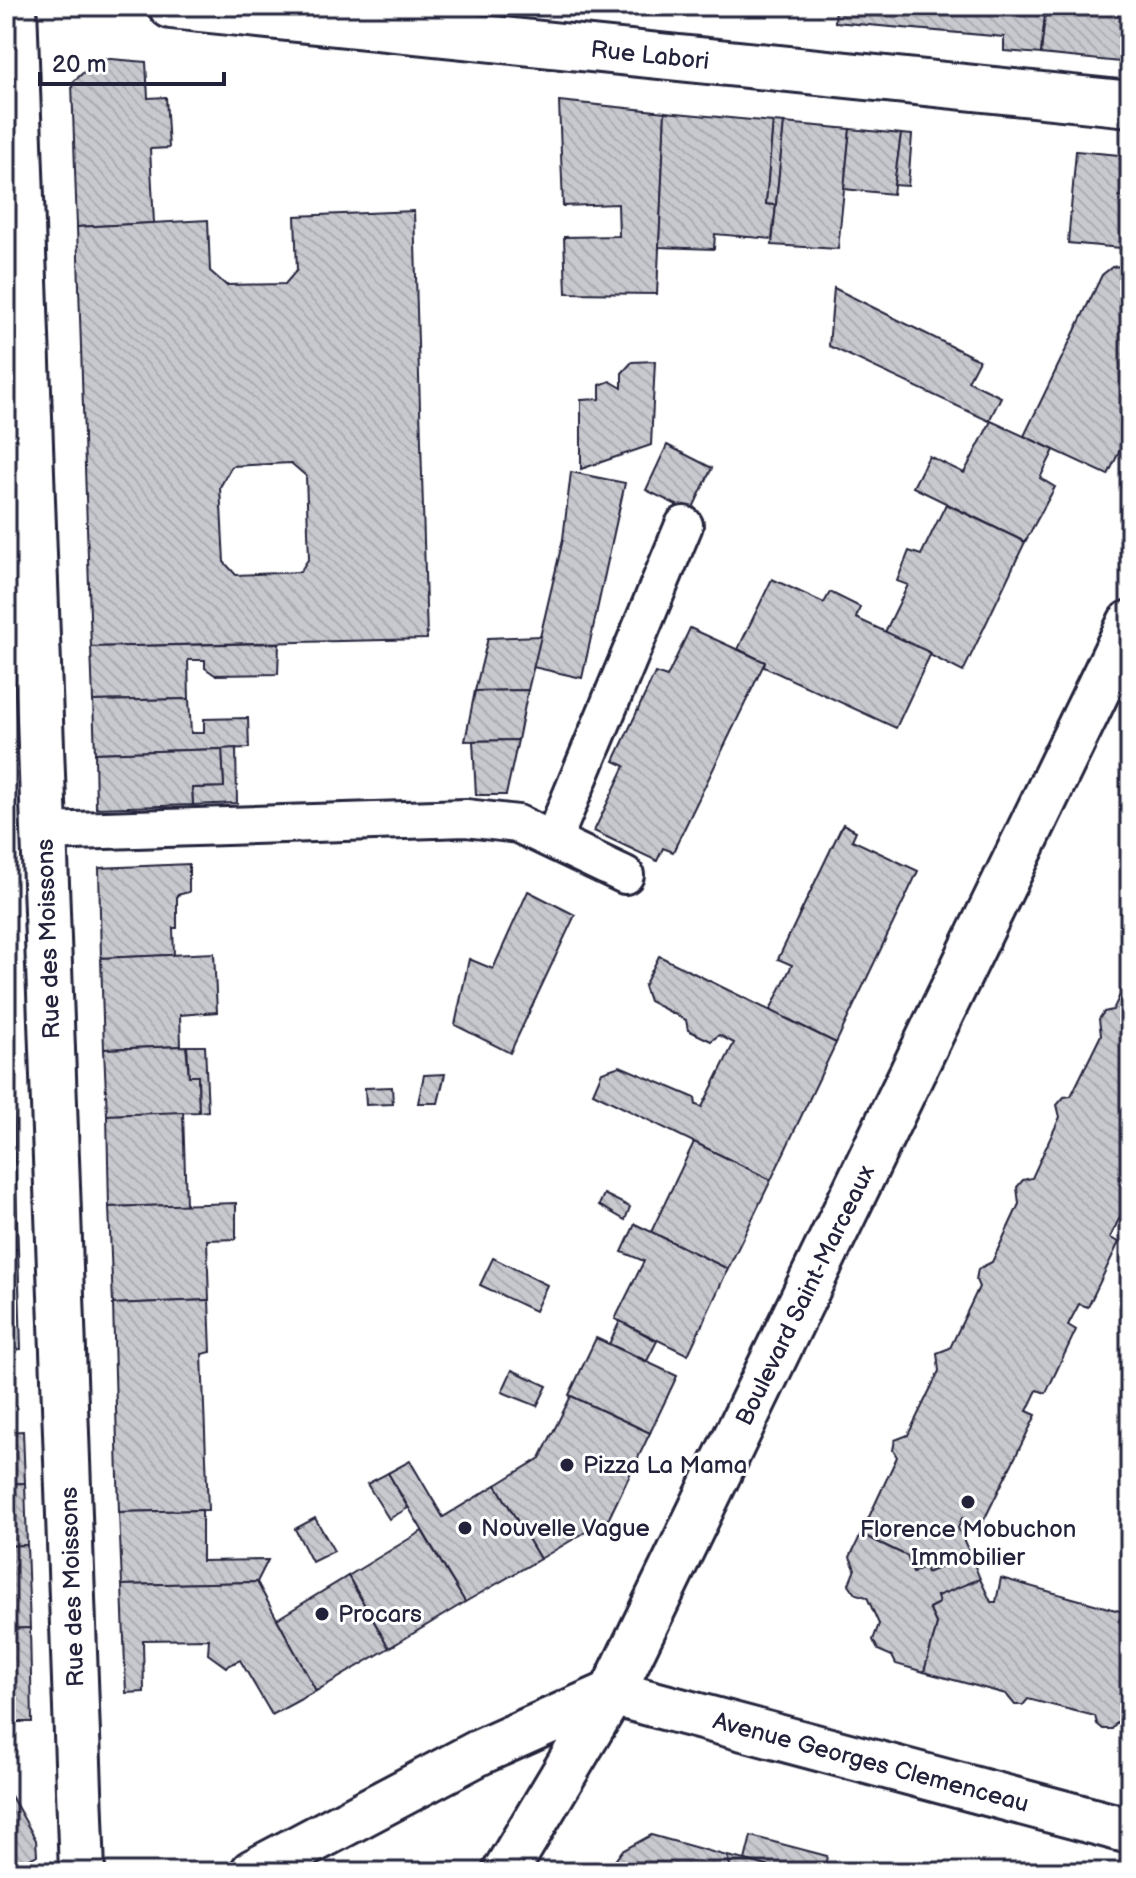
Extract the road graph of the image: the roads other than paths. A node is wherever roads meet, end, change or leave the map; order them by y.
1 (14, 6) edge
2 (171, 6) edge
3 (1130, 104) edge
4 (684, 525) dead end
5 (1130, 623) edge
6 (44, 832) junction
7 (553, 840) junction
8 (625, 875) dead end
9 (612, 1693) junction
10 (1130, 1831) edge
11 (82, 1872) edge
12 (253, 1872) edge
13 (505, 1872) edge

1 - 6 street, Rue des Moissons
2 - 3 street, Rue Labori
4 - 7 lane
5 - 9 street, Boulevard Saint-Marceaux
6 - 7 lane
6 - 11 street, Rue des Moissons
7 - 8 lane
9 - 10 street, Avenue Georges Clemenceau
9 - 12 street
9 - 13 street, Boulevard Saint-Marceaux

